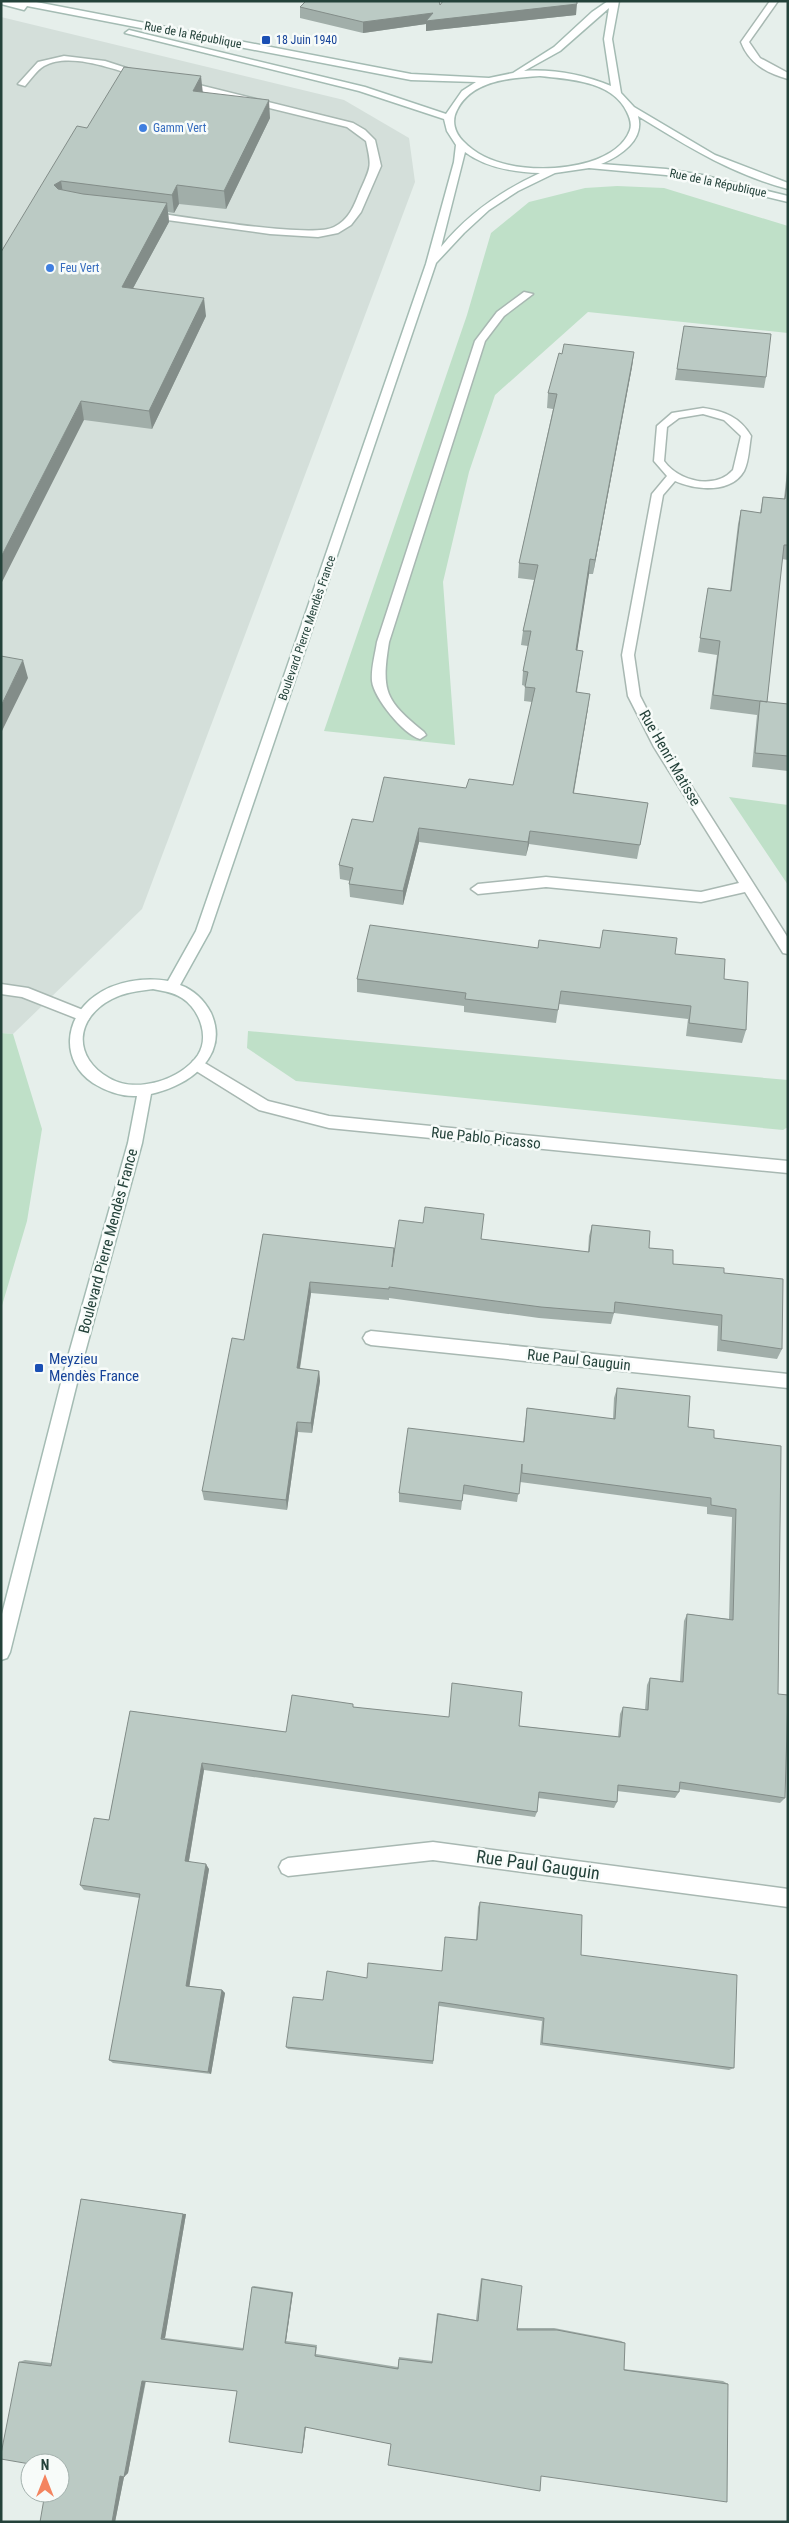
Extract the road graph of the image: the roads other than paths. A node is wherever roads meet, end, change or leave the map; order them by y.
1 (16, 1) edge
2 (614, 1) edge
3 (774, 1) edge
4 (1, 2) edge
5 (512, 75) junction
6 (152, 76) edge
7 (788, 76) edge
8 (488, 80) junction
9 (171, 81) edge
10 (22, 84) dead end
11 (616, 93) junction
12 (632, 109) junction
13 (449, 118) junction
14 (461, 144) junction
15 (588, 166) junction
16 (555, 171) junction
17 (788, 186) edge
18 (788, 199) edge
19 (133, 213) edge
20 (431, 264) junction
21 (528, 294) dead end
22 (673, 476) junction
23 (420, 734) dead end
24 (749, 886) junction
25 (478, 889) dead end
26 (788, 949) edge
27 (172, 987) junction
28 (1, 989) edge
29 (83, 1016) junction
30 (198, 1065) junction
31 (145, 1091) junction
32 (788, 1167) edge
33 (371, 1338) dead end
34 (788, 1381) edge
35 (1, 1652) edge
36 (288, 1867) dead end
37 (788, 1898) edge

1 - 8 street, Rue de la République
2 - 5 street
2 - 11 street
3 - 7 street
4 - 13 street, Rue de la République
5 - 8 street
5 - 11 street
6 - 10 street
8 - 13 street
9 - 19 street
11 - 12 street, Rue de la République
12 - 15 street
12 - 17 street, Rue de la République
13 - 14 street
14 - 16 street
14 - 20 street, Boulevard Pierre Mendès France
15 - 16 street
15 - 18 street, Rue de la République
16 - 20 street, Boulevard Pierre Mendès France
20 - 27 street, Boulevard Pierre Mendès France
21 - 23 street
22 - 22 street
22 - 24 street, Rue Henri Matisse
24 - 25 street
24 - 26 street, Rue Henri Matisse
27 - 29 street
27 - 30 street
28 - 29 street
29 - 31 street
30 - 31 street
30 - 32 street, Rue Pablo Picasso
31 - 35 street, Boulevard Pierre Mendès France
33 - 34 street, Rue Paul Gauguin
36 - 37 street, Rue Paul Gauguin

